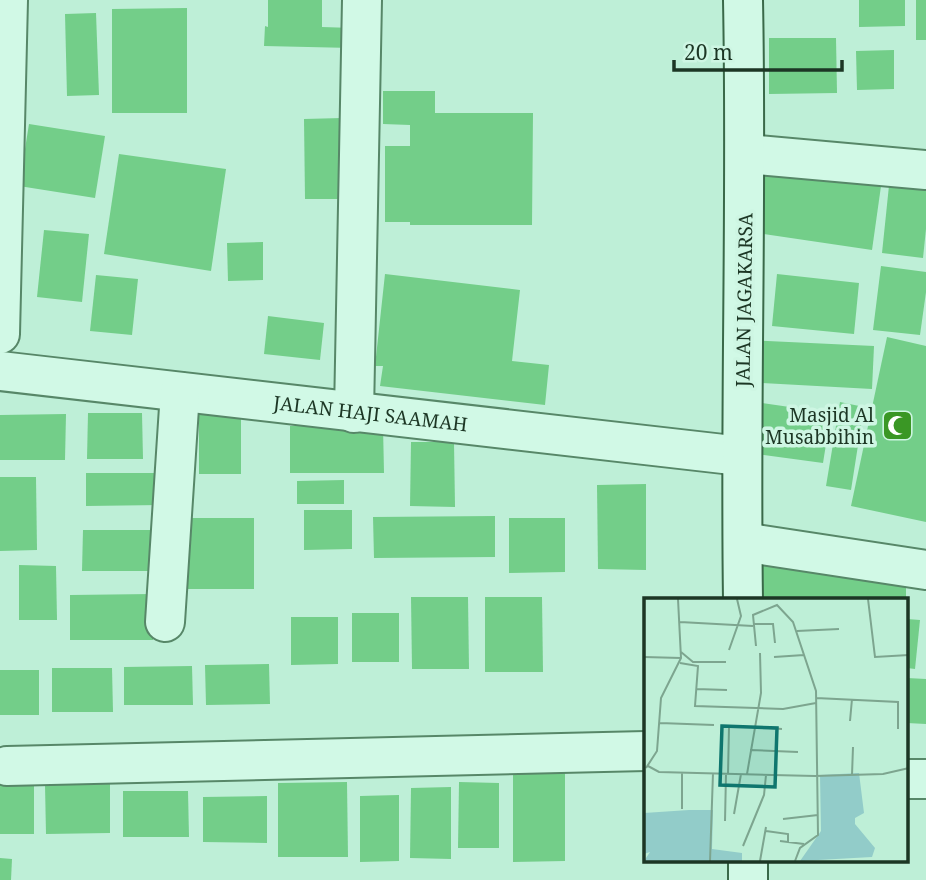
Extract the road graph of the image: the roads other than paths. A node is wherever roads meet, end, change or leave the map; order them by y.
1 (8, 0) edge
2 (362, 0) edge
3 (743, 0) edge
4 (746, 154) junction
5 (926, 170) edge
6 (0, 334) edge
7 (0, 371) edge
8 (180, 392) junction
9 (354, 413) junction
10 (741, 456) junction
11 (743, 542) junction
12 (926, 570) edge
13 (743, 598) edge
14 (164, 622) dead end
15 (644, 751) edge
16 (7, 766) dead end
17 (908, 779) edge
18 (926, 779) edge
19 (748, 862) edge
20 (748, 880) edge

1 - 6 street
2 - 9 street
3 - 4 street, JALAN JAGAKARSA
4 - 5 street
4 - 10 street, JALAN JAGAKARSA
7 - 8 street, JALAN HAJI SAAMAH
8 - 9 street, JALAN HAJI SAAMAH
8 - 14 street
9 - 10 street, JALAN HAJI SAAMAH
10 - 11 street, JALAN JAGAKARSA
11 - 12 street
11 - 13 street, JALAN JAGAKARSA
15 - 16 street
17 - 18 street
19 - 20 street

